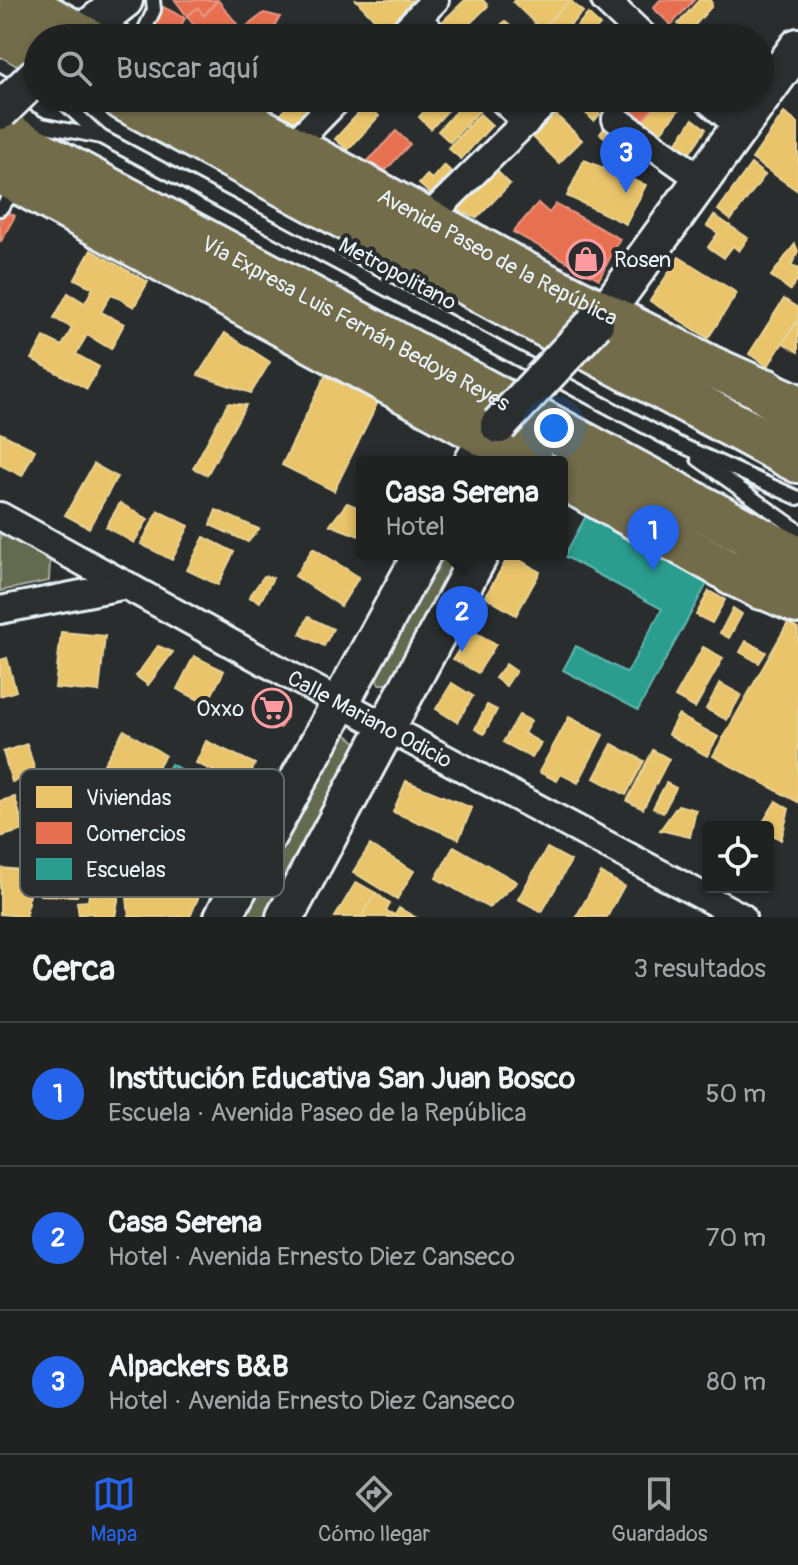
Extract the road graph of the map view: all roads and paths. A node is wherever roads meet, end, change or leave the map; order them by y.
1 (19, 0) edge
2 (153, 0) edge
3 (605, 0) edge
4 (426, 9) edge
5 (89, 24) edge
6 (149, 24) edge
7 (412, 24) edge
8 (622, 24) edge
9 (0, 31) edge
10 (24, 44) edge
11 (798, 47) edge
12 (0, 64) edge
13 (24, 77) edge
14 (774, 80) edge
15 (24, 88) edge
16 (0, 103) edge
17 (0, 111) edge
18 (74, 112) edge
19 (150, 112) edge
20 (229, 112) edge
21 (325, 112) edge
22 (516, 112) edge
23 (537, 112) edge
24 (722, 112) edge
25 (751, 112) edge
26 (616, 119) dead end
27 (527, 122) junction
28 (740, 127) junction
29 (0, 132) edge
30 (101, 137) junction
31 (291, 147) junction
32 (702, 180) junction
33 (7, 189) edge
34 (426, 220) junction
35 (600, 318) junction
36 (787, 403) edge
37 (486, 442) edge
38 (676, 443) junction
39 (517, 456) edge
40 (798, 460) edge
41 (568, 482) edge
42 (798, 498) edge
43 (0, 516) edge
44 (798, 530) edge
45 (72, 555) junction
46 (419, 560) edge
47 (477, 560) edge
48 (798, 560) edge
49 (733, 573) junction
50 (127, 585) junction
51 (55, 601) junction
52 (798, 601) edge
53 (0, 610) edge
54 (798, 611) edge
55 (341, 702) junction
56 (387, 727) junction
57 (284, 806) edge
58 (234, 897) edge
59 (223, 917) edge
60 (285, 917) edge
61 (742, 917) edge

1 - 5 main road
2 - 6 lane
3 - 8 street
4 - 7 street
9 - 10 highway
11 - 14 street
12 - 13 lane
15 - 17 street, bridge
16 - 30 lane, Metropolitano
18 - 30 lane, Metropolitano
19 - 40 highway
20 - 31 main road, Avenida Paseo de la República
21 - 31 street
22 - 27 street
23 - 27 street
24 - 28 street
25 - 28 street
26 - 32 street
27 - 34 street
28 - 32 street
29 - 48 highway, Vía Expresa Luis Fernán Bedoya Reyes
30 - 38 lane, Metropolitano
31 - 34 main road, Avenida Paseo de la República
32 - 35 street
33 - 37 main road
34 - 35 main road, Avenida Paseo de la República
35 - 36 main road, Avenida Paseo de la República
35 - 37 street, bridge
37 - 39 main road
38 - 42 lane, Metropolitano
38 - 44 lane, Metropolitano
41 - 49 main road
43 - 45 street, Calle Mariano Odicio
45 - 50 street, Calle Mariano Odicio
45 - 51 street
46 - 55 street
47 - 56 street
49 - 52 highway
49 - 54 main road
50 - 51 street
50 - 55 street, Calle Mariano Odicio
51 - 53 street
55 - 56 street, Calle Mariano Odicio
55 - 57 street
56 - 60 street
56 - 61 street, Calle Mariano Odicio
58 - 59 street

